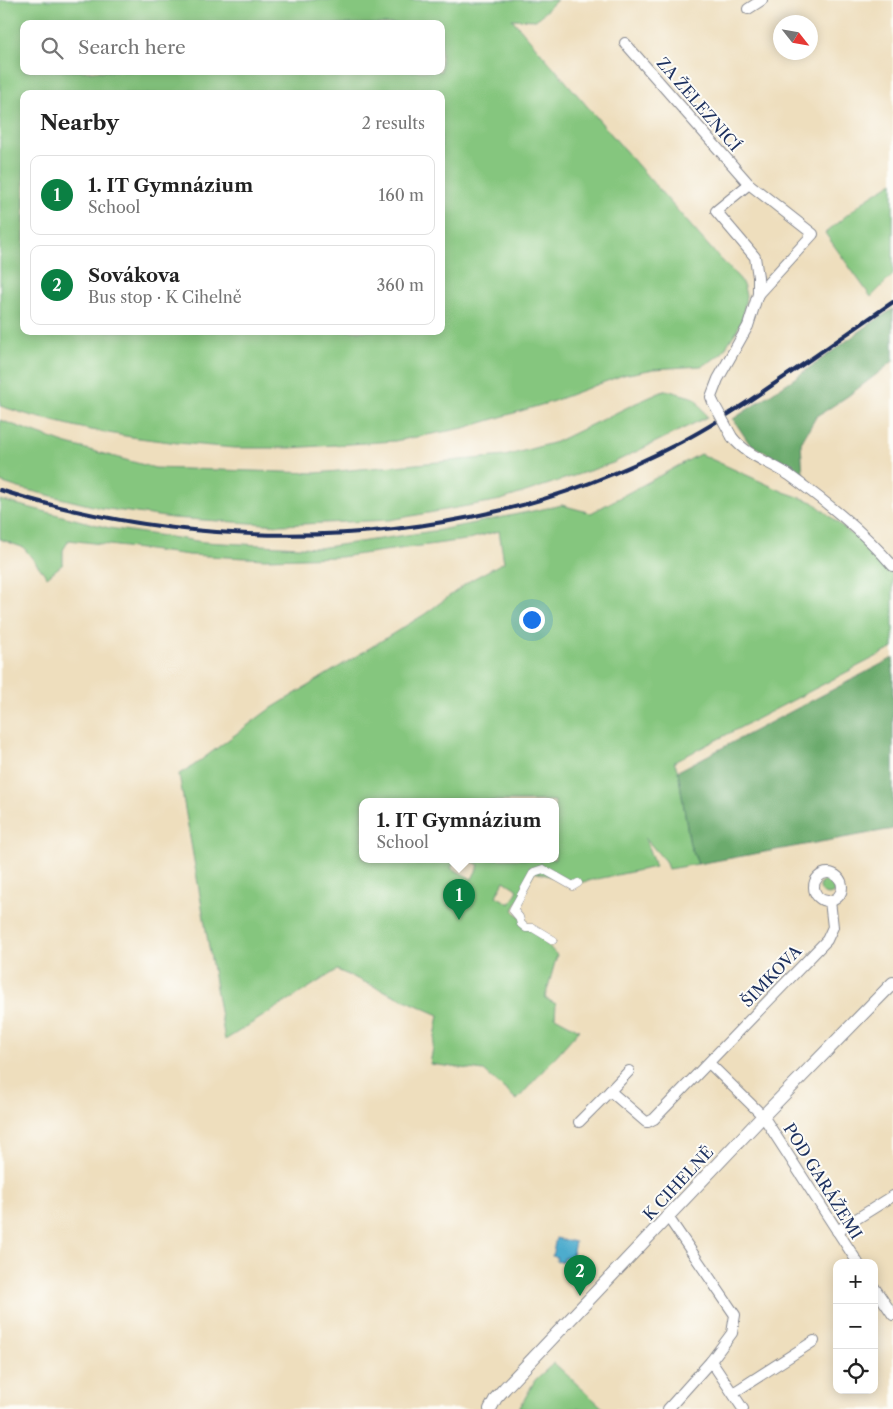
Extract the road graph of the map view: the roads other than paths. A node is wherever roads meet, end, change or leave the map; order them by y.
1 (762, 0) edge
2 (748, 9) dead end
3 (625, 44) dead end
4 (750, 184) junction
5 (758, 294) junction
6 (891, 560) edge
7 (578, 883) dead end
8 (830, 901) dead end
9 (553, 940) dead end
10 (893, 983) edge
11 (709, 1063) junction
12 (629, 1071) dead end
13 (610, 1091) junction
14 (763, 1116) junction
15 (579, 1122) dead end
16 (893, 1196) edge
17 (668, 1217) junction
18 (837, 1231) junction
19 (855, 1259) edge
20 (878, 1293) edge
21 (893, 1315) edge
22 (814, 1341) dead end
23 (711, 1361) junction
24 (733, 1393) junction
25 (490, 1409) edge
26 (668, 1409) edge
27 (744, 1409) edge

1 - 2 street
3 - 4 street, ZA ŽELEZNICÍ
4 - 5 street
4 - 5 street, ZA ŽELEZNICÍ
5 - 6 street, bridge
7 - 9 street
8 - 11 street, ŠIMKOVA
10 - 14 street, K CIHELNĚ
11 - 13 street, ŠIMKOVA
11 - 14 street
12 - 13 street
13 - 15 street
14 - 17 street, K CIHELNĚ
14 - 18 street, POD GARÁŽEMI
16 - 18 street
17 - 23 street
17 - 25 street, K CIHELNĚ
18 - 19 street, POD GARÁŽEMI
20 - 21 street
22 - 24 street
23 - 24 street
23 - 26 street
24 - 27 street

